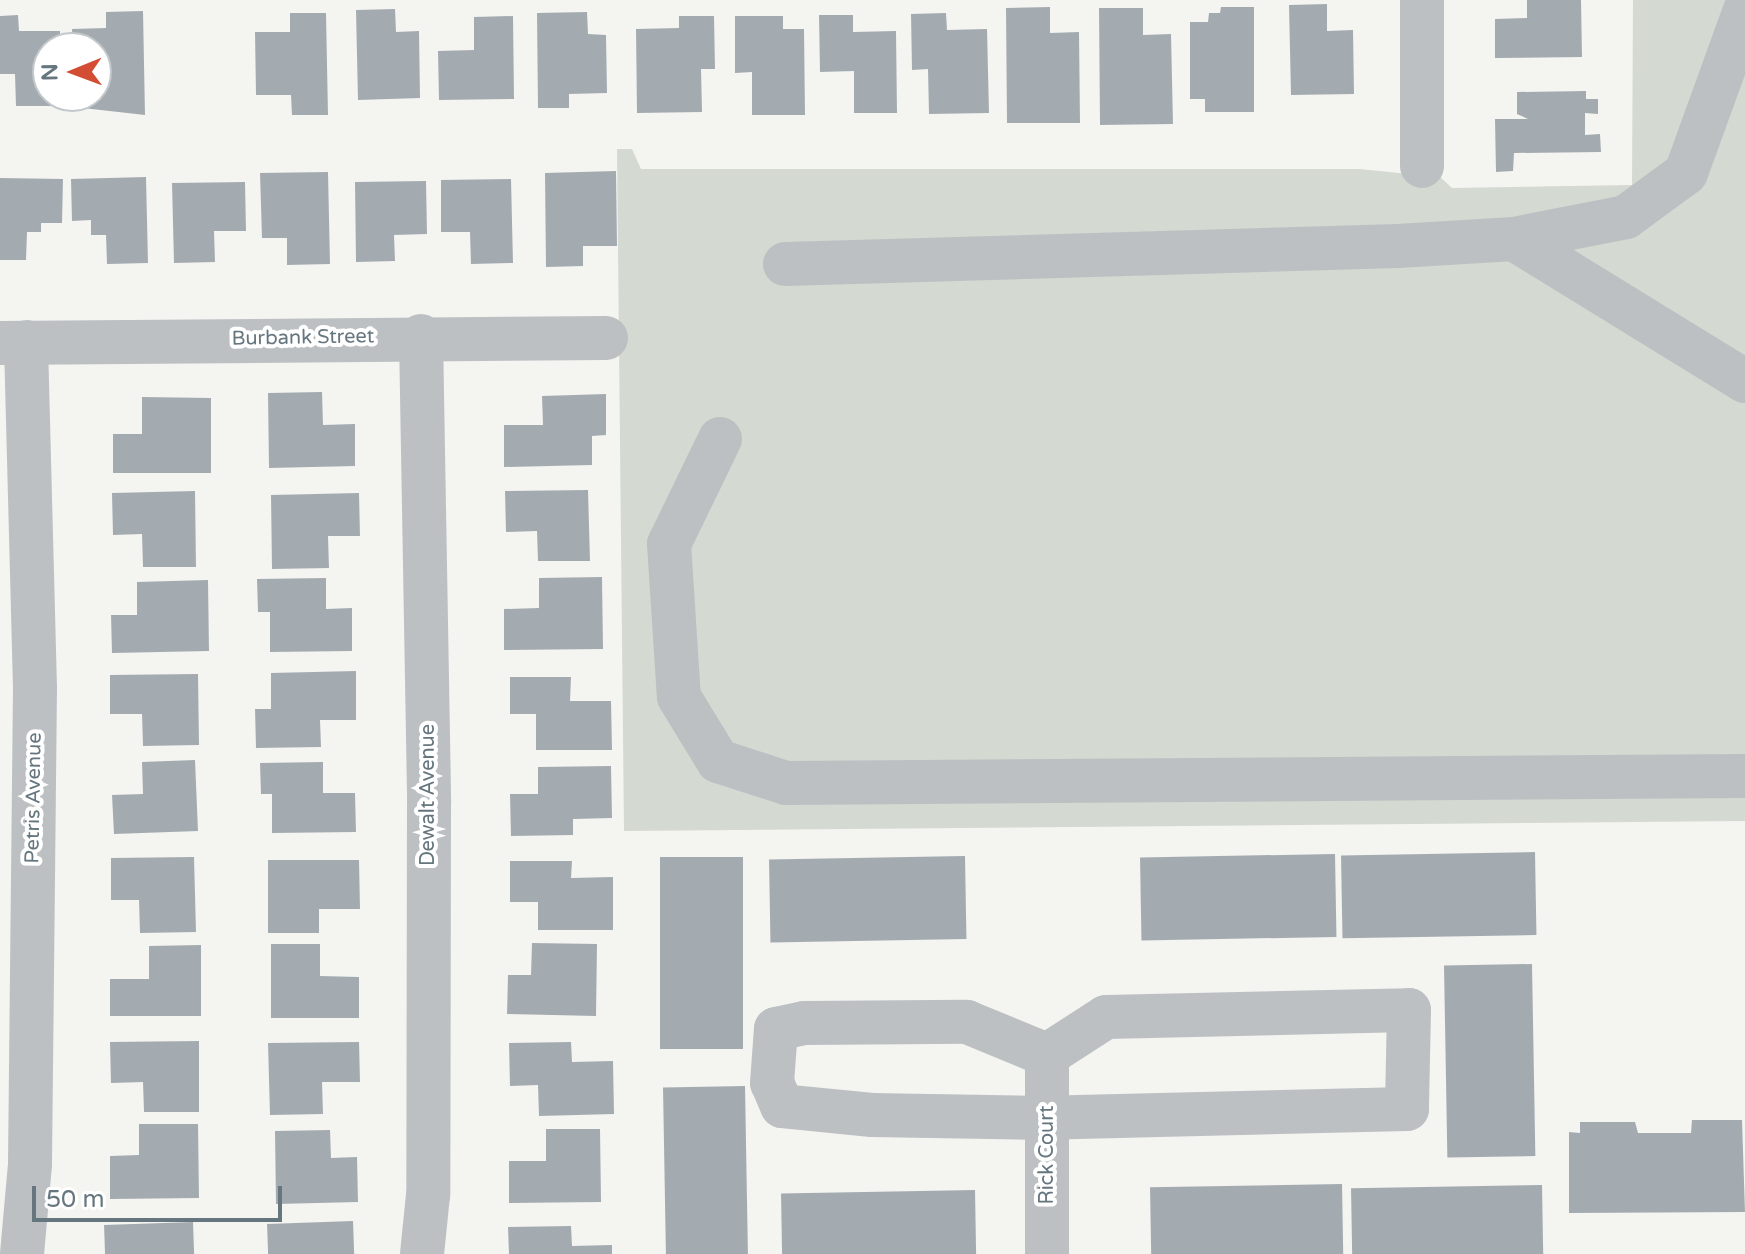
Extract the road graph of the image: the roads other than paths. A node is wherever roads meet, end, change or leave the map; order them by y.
1 (1422, 0) edge
2 (1745, 10) edge
3 (1422, 166) dead end
4 (1514, 239) junction
5 (785, 264) dead end
6 (421, 336) junction
7 (606, 338) dead end
8 (13, 343) edge
9 (1745, 381) edge
10 (720, 439) dead end
11 (18, 688) edge
12 (1745, 776) edge
13 (1047, 1055) junction
14 (1047, 1118) junction
15 (15, 1128) edge
16 (22, 1254) edge
17 (422, 1254) edge
18 (1047, 1254) edge

1 - 3 street
2 - 4 street
4 - 5 street
4 - 9 street
6 - 7 street, Burbank Street
6 - 8 street, Burbank Street
6 - 17 street, Dewalt Avenue
8 - 11 street, Petris Avenue
10 - 12 street
11 - 15 street, Petris Avenue
13 - 14 street, Rick Court
13 - 14 street
13 - 14 street
14 - 18 street, Rick Court
15 - 16 street, Petris Avenue

